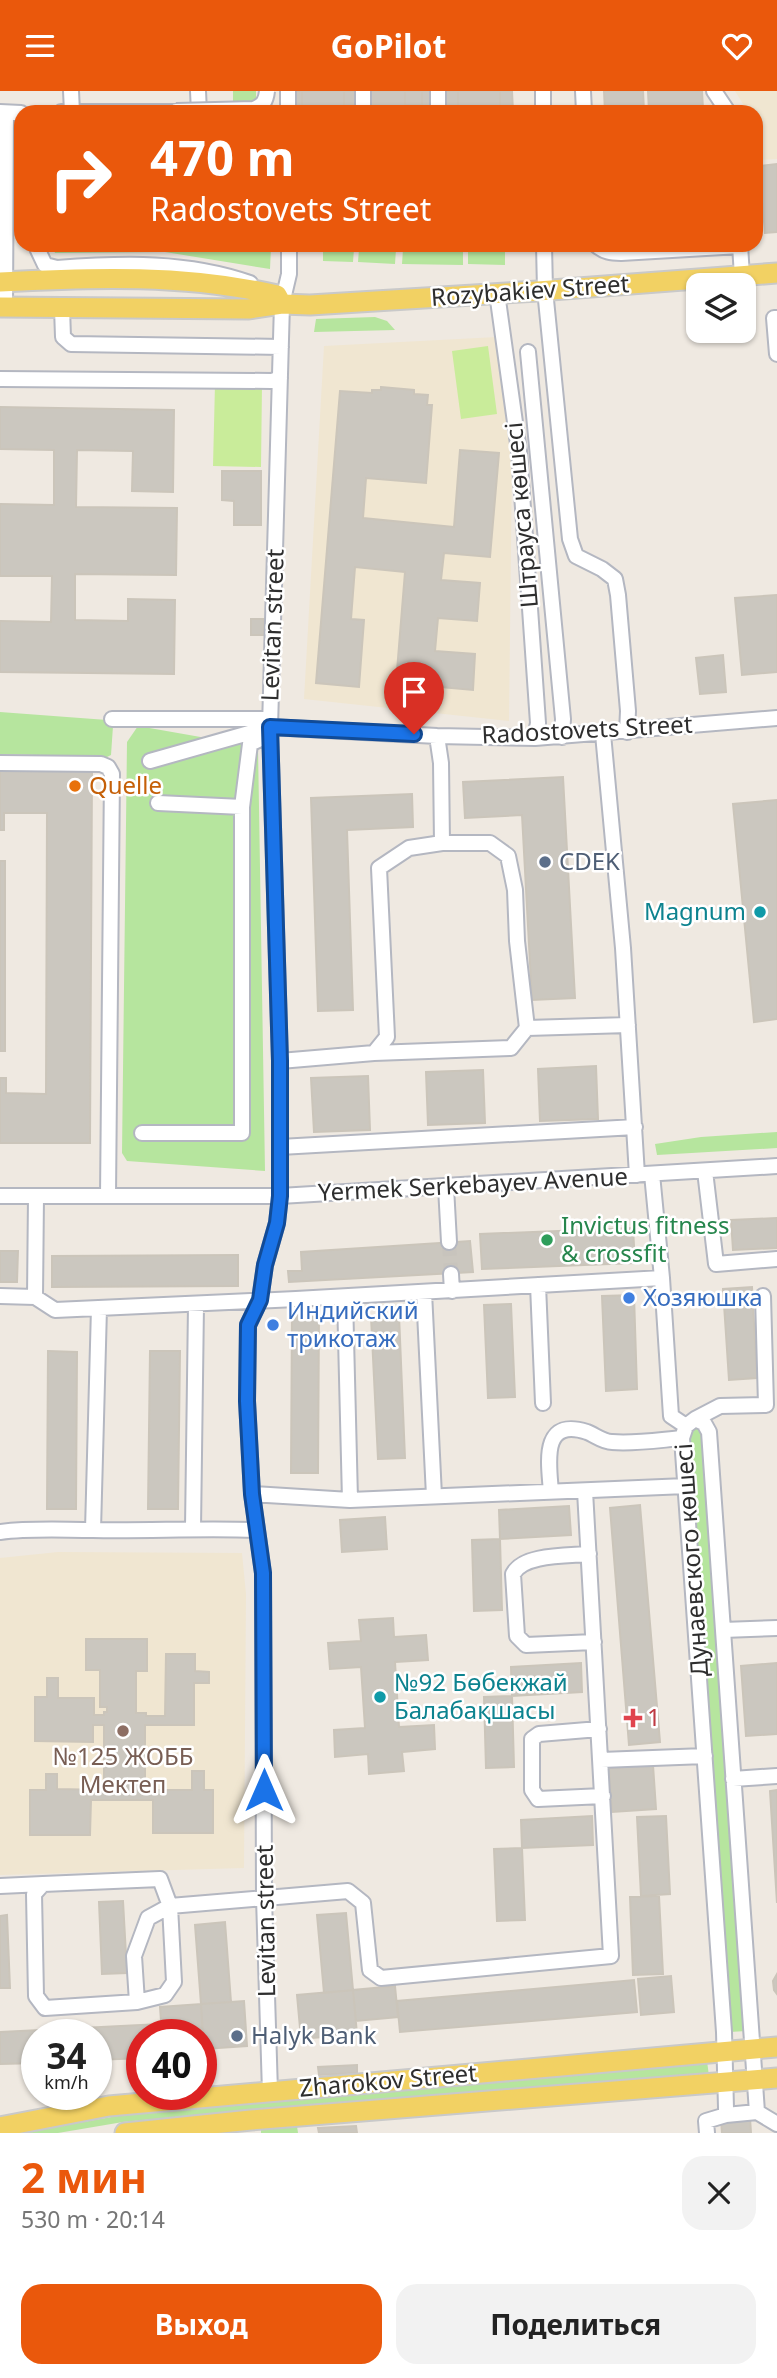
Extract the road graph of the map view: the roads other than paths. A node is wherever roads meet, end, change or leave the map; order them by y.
1 (9, 113) edge
2 (39, 252) edge
3 (289, 252) edge
4 (544, 252) edge
5 (608, 252) edge
6 (638, 252) edge
7 (740, 252) edge
8 (742, 273) edge
9 (777, 273) edge
10 (756, 275) edge
11 (686, 281) edge
12 (3, 282) edge
13 (545, 290) junction
14 (497, 293) junction
15 (280, 300) junction
16 (2, 307) edge
17 (62, 308) junction
18 (777, 318) edge
19 (281, 347) junction
20 (528, 352) dead end
21 (777, 354) edge
22 (0, 379) edge
23 (280, 379) junction
24 (777, 718) edge
25 (112, 719) dead end
26 (269, 727) junction
27 (627, 732) junction
28 (603, 734) junction
29 (437, 736) junction
30 (562, 737) junction
31 (535, 738) junction
32 (150, 761) dead end
33 (0, 763) edge
34 (158, 803) dead end
35 (242, 807) junction
36 (442, 843) junction
37 (628, 1025) junction
38 (527, 1028) junction
39 (374, 1053) junction
40 (280, 1061) junction
41 (635, 1127) junction
42 (142, 1133) dead end
43 (280, 1147) junction
44 (777, 1166) edge
45 (705, 1171) junction
46 (645, 1175) junction
47 (446, 1187) junction
48 (0, 1196) edge
49 (36, 1196) junction
50 (108, 1196) junction
51 (280, 1196) junction
52 (449, 1242) tunnel mouth
53 (777, 1259) edge
54 (451, 1274) tunnel mouth
55 (662, 1278) junction
56 (538, 1285) junction
57 (452, 1291) junction
58 (424, 1292) junction
59 (0, 1296) edge
60 (763, 1296) dead end
61 (35, 1297) junction
62 (345, 1297) junction
63 (260, 1300) junction
64 (196, 1304) junction
65 (99, 1308) junction
66 (542, 1403) dead end
67 (687, 1428) junction
68 (686, 1486) junction
69 (585, 1491) junction
70 (551, 1492) junction
71 (252, 1494) junction
72 (434, 1496) junction
73 (350, 1500) junction
74 (192, 1528) junction
75 (93, 1530) junction
76 (257, 1530) junction
77 (0, 1532) edge
78 (589, 1554) junction
79 (777, 1628) edge
80 (723, 1630) junction
81 (594, 1642) junction
82 (599, 1729) junction
83 (705, 1756) junction
84 (601, 1760) junction
85 (777, 1776) edge
86 (733, 1779) junction
87 (603, 1796) junction
88 (43, 1884) junction
89 (0, 1886) edge
90 (264, 1898) junction
91 (170, 1906) junction
92 (137, 2003) junction
93 (777, 2046) edge
94 (752, 2048) junction
95 (725, 2050) junction
96 (777, 2078) edge
97 (754, 2079) junction
98 (726, 2081) junction
99 (270, 2092) junction
100 (757, 2110) junction
101 (726, 2112) junction
102 (0, 2127) edge
103 (251, 2127) edge
104 (776, 2127) edge
105 (125, 2133) edge
106 (707, 2133) edge

1 - 12 street
2 - 15 street
3 - 15 street, Levitan street
4 - 13 street
5 - 6 street
7 - 8 street
9 - 10 main road, Rozybakiev Street
11 - 13 main road, Rozybakiev Street
12 - 15 main road, Rozybakiev Street
12 - 16 street
13 - 14 main road, Rozybakiev Street
13 - 27 street
14 - 15 main road, Rozybakiev Street
14 - 31 street, Штрауса көшесі
15 - 17 main road, Rozybakiev Street
15 - 19 street, Levitan street
16 - 17 main road, Rozybakiev Street
17 - 19 street
18 - 21 street
19 - 23 street, Levitan street
20 - 30 street
22 - 23 street
23 - 26 street, Levitan street
24 - 27 street, Radostovets Street
25 - 26 street, Radostovets Street
26 - 29 street, Radostovets Street
26 - 32 street, Radostovets Street
26 - 35 street
26 - 40 street, Levitan street
27 - 28 street, Radostovets Street
28 - 30 street, Radostovets Street
28 - 37 street
29 - 31 street, Radostovets Street
29 - 36 street
30 - 31 street, Radostovets Street
33 - 50 street
34 - 35 street
35 - 42 street
36 - 38 street
36 - 39 street
37 - 38 street
37 - 41 street
38 - 39 street
39 - 40 street
40 - 43 street, Levitan street
41 - 43 street
41 - 46 street
43 - 51 street, Levitan street
44 - 45 street, Yermek Serkebayev Avenue
45 - 46 street, Yermek Serkebayev Avenue
45 - 53 street
46 - 47 street, Yermek Serkebayev Avenue
46 - 55 street
47 - 51 street, Yermek Serkebayev Avenue
47 - 52 street
48 - 49 street, Yermek Serkebayev Avenue
49 - 50 street, Yermek Serkebayev Avenue
49 - 61 street
50 - 51 street, Yermek Serkebayev Avenue
51 - 63 street, Levitan street
54 - 57 street
55 - 56 street
55 - 67 street
56 - 57 street
56 - 66 street
57 - 58 street
58 - 62 street
58 - 72 street
59 - 61 street
60 - 67 street
61 - 65 street
62 - 63 street
62 - 73 street
63 - 64 street
63 - 71 street, Levitan street
64 - 65 street
64 - 74 street
65 - 75 street
67 - 68 street, Дунаевского көшесі
67 - 70 street
67 - 80 street, Дунаевского көшесі
68 - 69 street
68 - 83 street, Дунаевского көшесі
69 - 70 street
69 - 78 street
70 - 72 street
71 - 73 street
71 - 76 street, Levitan street
72 - 73 street
74 - 75 street
74 - 76 street
75 - 77 street
76 - 90 street, Levitan street
78 - 81 street
78 - 81 street
79 - 80 street
80 - 86 street, Дунаевского көшесі
81 - 82 street
82 - 84 street
82 - 87 street
83 - 84 street
83 - 95 street, Дунаевского көшесі
84 - 87 street
85 - 86 street
86 - 94 street, Дунаевского көшесі
87 - 90 street
88 - 89 street
88 - 91 street
88 - 92 street
90 - 91 street
90 - 99 street, Levitan street
91 - 92 street
91 - 92 street
93 - 94 main road, Zharokov Street
94 - 95 main road, Zharokov Street
94 - 97 street, Дунаевского көшесі
95 - 98 street, Дунаевского көшесі
95 - 99 main road, Zharokov Street
96 - 97 main road, Zharokov Street
97 - 98 main road, Zharokov Street
97 - 100 street, Дунаевского көшесі
98 - 101 street, Дунаевского көшесі
98 - 103 main road, Zharokov Street
99 - 102 main road, Zharokov Street
100 - 101 street
100 - 104 street
101 - 106 street
103 - 105 main road, Zharokov Street

